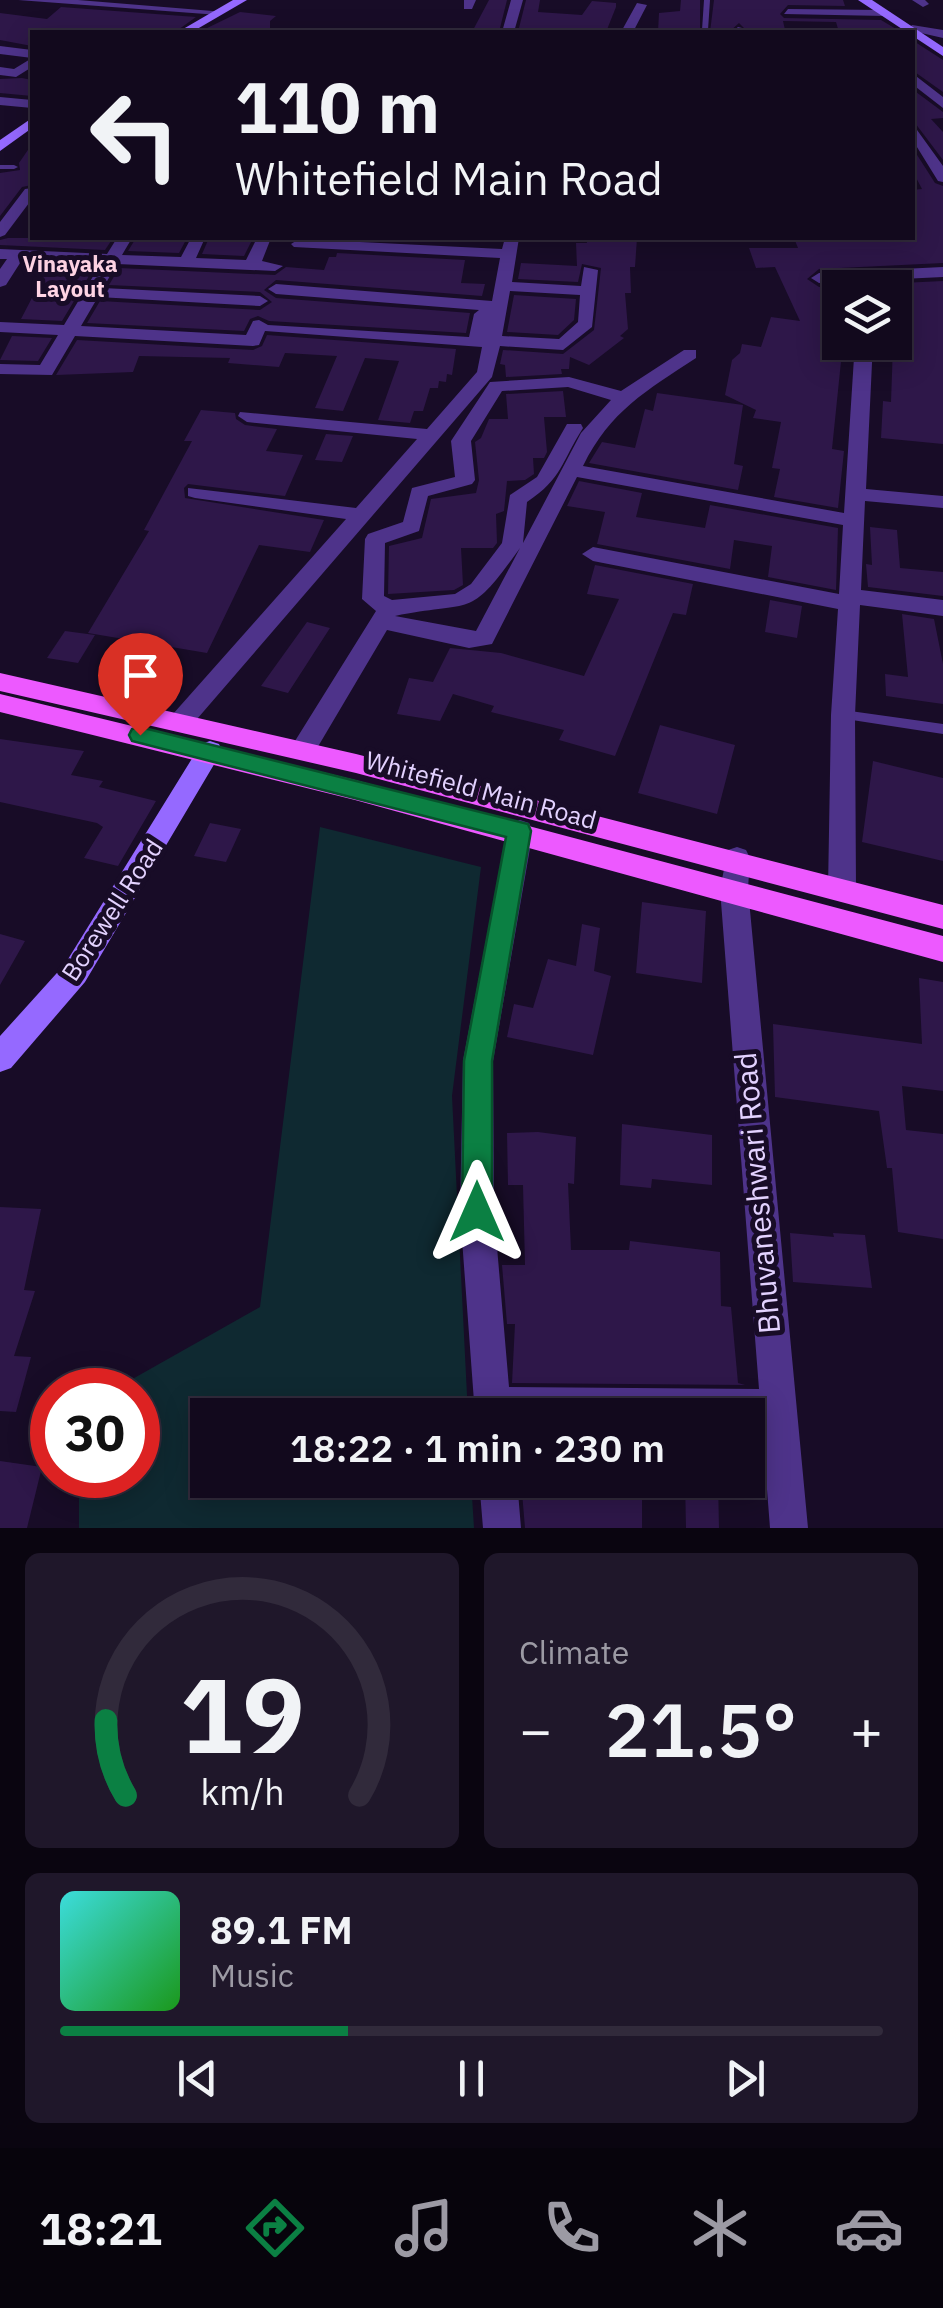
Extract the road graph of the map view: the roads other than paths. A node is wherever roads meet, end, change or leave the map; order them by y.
1 (24, 0) edge
2 (241, 0) edge
3 (517, 0) edge
4 (707, 0) edge
5 (864, 0) edge
6 (641, 5) dead end
7 (219, 12) junction
8 (788, 12) dead end
9 (885, 13) junction
10 (912, 28) junction
11 (188, 30) edge
12 (509, 30) edge
13 (628, 30) edge
14 (705, 30) edge
15 (915, 30) edge
16 (915, 30) edge
17 (943, 34) edge
18 (0, 50) edge
19 (943, 52) edge
20 (30, 54) edge
21 (30, 64) edge
22 (0, 71) edge
23 (915, 80) edge
24 (0, 101) edge
25 (30, 104) edge
26 (943, 104) edge
27 (30, 124) edge
28 (920, 134) edge
29 (0, 147) edge
30 (0, 167) edge
31 (14, 168) dead end
32 (943, 178) edge
33 (30, 192) edge
34 (0, 232) edge
35 (60, 240) edge
36 (123, 240) edge
37 (197, 240) edge
38 (263, 240) edge
39 (300, 244) dead end
40 (511, 246) edge
41 (9, 255) edge
42 (49, 256) junction
43 (112, 259) junction
44 (186, 262) junction
45 (252, 265) junction
46 (276, 266) dead end
47 (590, 270) dead end
48 (943, 272) edge
49 (820, 278) dead end
50 (0, 282) edge
51 (276, 289) dead end
52 (588, 291) junction
53 (92, 292) junction
54 (494, 299) junction
55 (260, 302) dead end
56 (0, 327) edge
57 (69, 331) junction
58 (491, 340) junction
59 (690, 354) dead end
60 (863, 360) edge
61 (0, 368) edge
62 (569, 382) junction
63 (623, 398) junction
64 (247, 416) dead end
65 (580, 419) junction
66 (432, 435) junction
67 (582, 472) dead end
68 (194, 492) dead end
69 (855, 494) junction
70 (943, 502) edge
71 (362, 515) junction
72 (855, 521) junction
73 (593, 554) dead end
74 (849, 600) junction
75 (943, 608) edge
76 (387, 614) junction
77 (0, 682) edge
78 (0, 703) edge
79 (844, 715) junction
80 (182, 720) junction
81 (943, 730) edge
82 (304, 748) junction
83 (210, 751) junction
84 (520, 831) junction
85 (735, 874) junction
86 (842, 890) junction
87 (943, 917) edge
88 (943, 949) edge
89 (0, 1058) edge
90 (491, 1398) edge
91 (765, 1407) edge
92 (776, 1407) junction
93 (500, 1498) edge
94 (502, 1528) edge
95 (788, 1528) edge

1 - 7 street
2 - 7 street
3 - 12 street
4 - 14 lane
5 - 9 street
6 - 13 street
7 - 11 street
8 - 9 street
9 - 10 street
10 - 16 street
10 - 17 street
15 - 19 street
18 - 20 street
21 - 22 street
23 - 26 street
24 - 25 street
27 - 29 street
28 - 32 street
30 - 31 lane
33 - 34 street
35 - 42 street
36 - 43 street
37 - 44 street
38 - 45 street
39 - 40 street
40 - 54 street
41 - 42 street
41 - 50 street
42 - 43 street
43 - 44 street
43 - 53 street
44 - 45 street
45 - 46 street
47 - 52 street
48 - 49 street
51 - 54 street
52 - 54 street
52 - 58 street
53 - 55 street
53 - 57 street
54 - 57 street
54 - 58 street
56 - 57 street
57 - 61 street
58 - 66 street
59 - 63 street
60 - 69 street
62 - 63 street
62 - 65 street
62 - 76 street
63 - 65 street
64 - 66 street
65 - 76 street
65 - 76 street
66 - 71 street
67 - 72 street
68 - 71 street
69 - 70 street
69 - 72 street
71 - 80 street
72 - 74 street
73 - 74 street
74 - 75 street
74 - 79 street
76 - 82 street
77 - 80 main road, Whitefield Main Road
78 - 83 main road, Whitefield Main Road
79 - 81 lane
79 - 86 street
80 - 82 main road, Whitefield Main Road
82 - 85 main road, Whitefield Main Road
83 - 84 main road, Whitefield Main Road
83 - 89 street, Borewell Road
84 - 85 main road, Whitefield Main Road
84 - 90 street
85 - 86 main road, Whitefield Main Road
85 - 88 main road, Whitefield Main Road
85 - 92 street, Bhuvaneshwari Road
86 - 87 main road, Whitefield Main Road
91 - 92 street
92 - 95 street, Bhuvaneshwari Road
93 - 94 street

